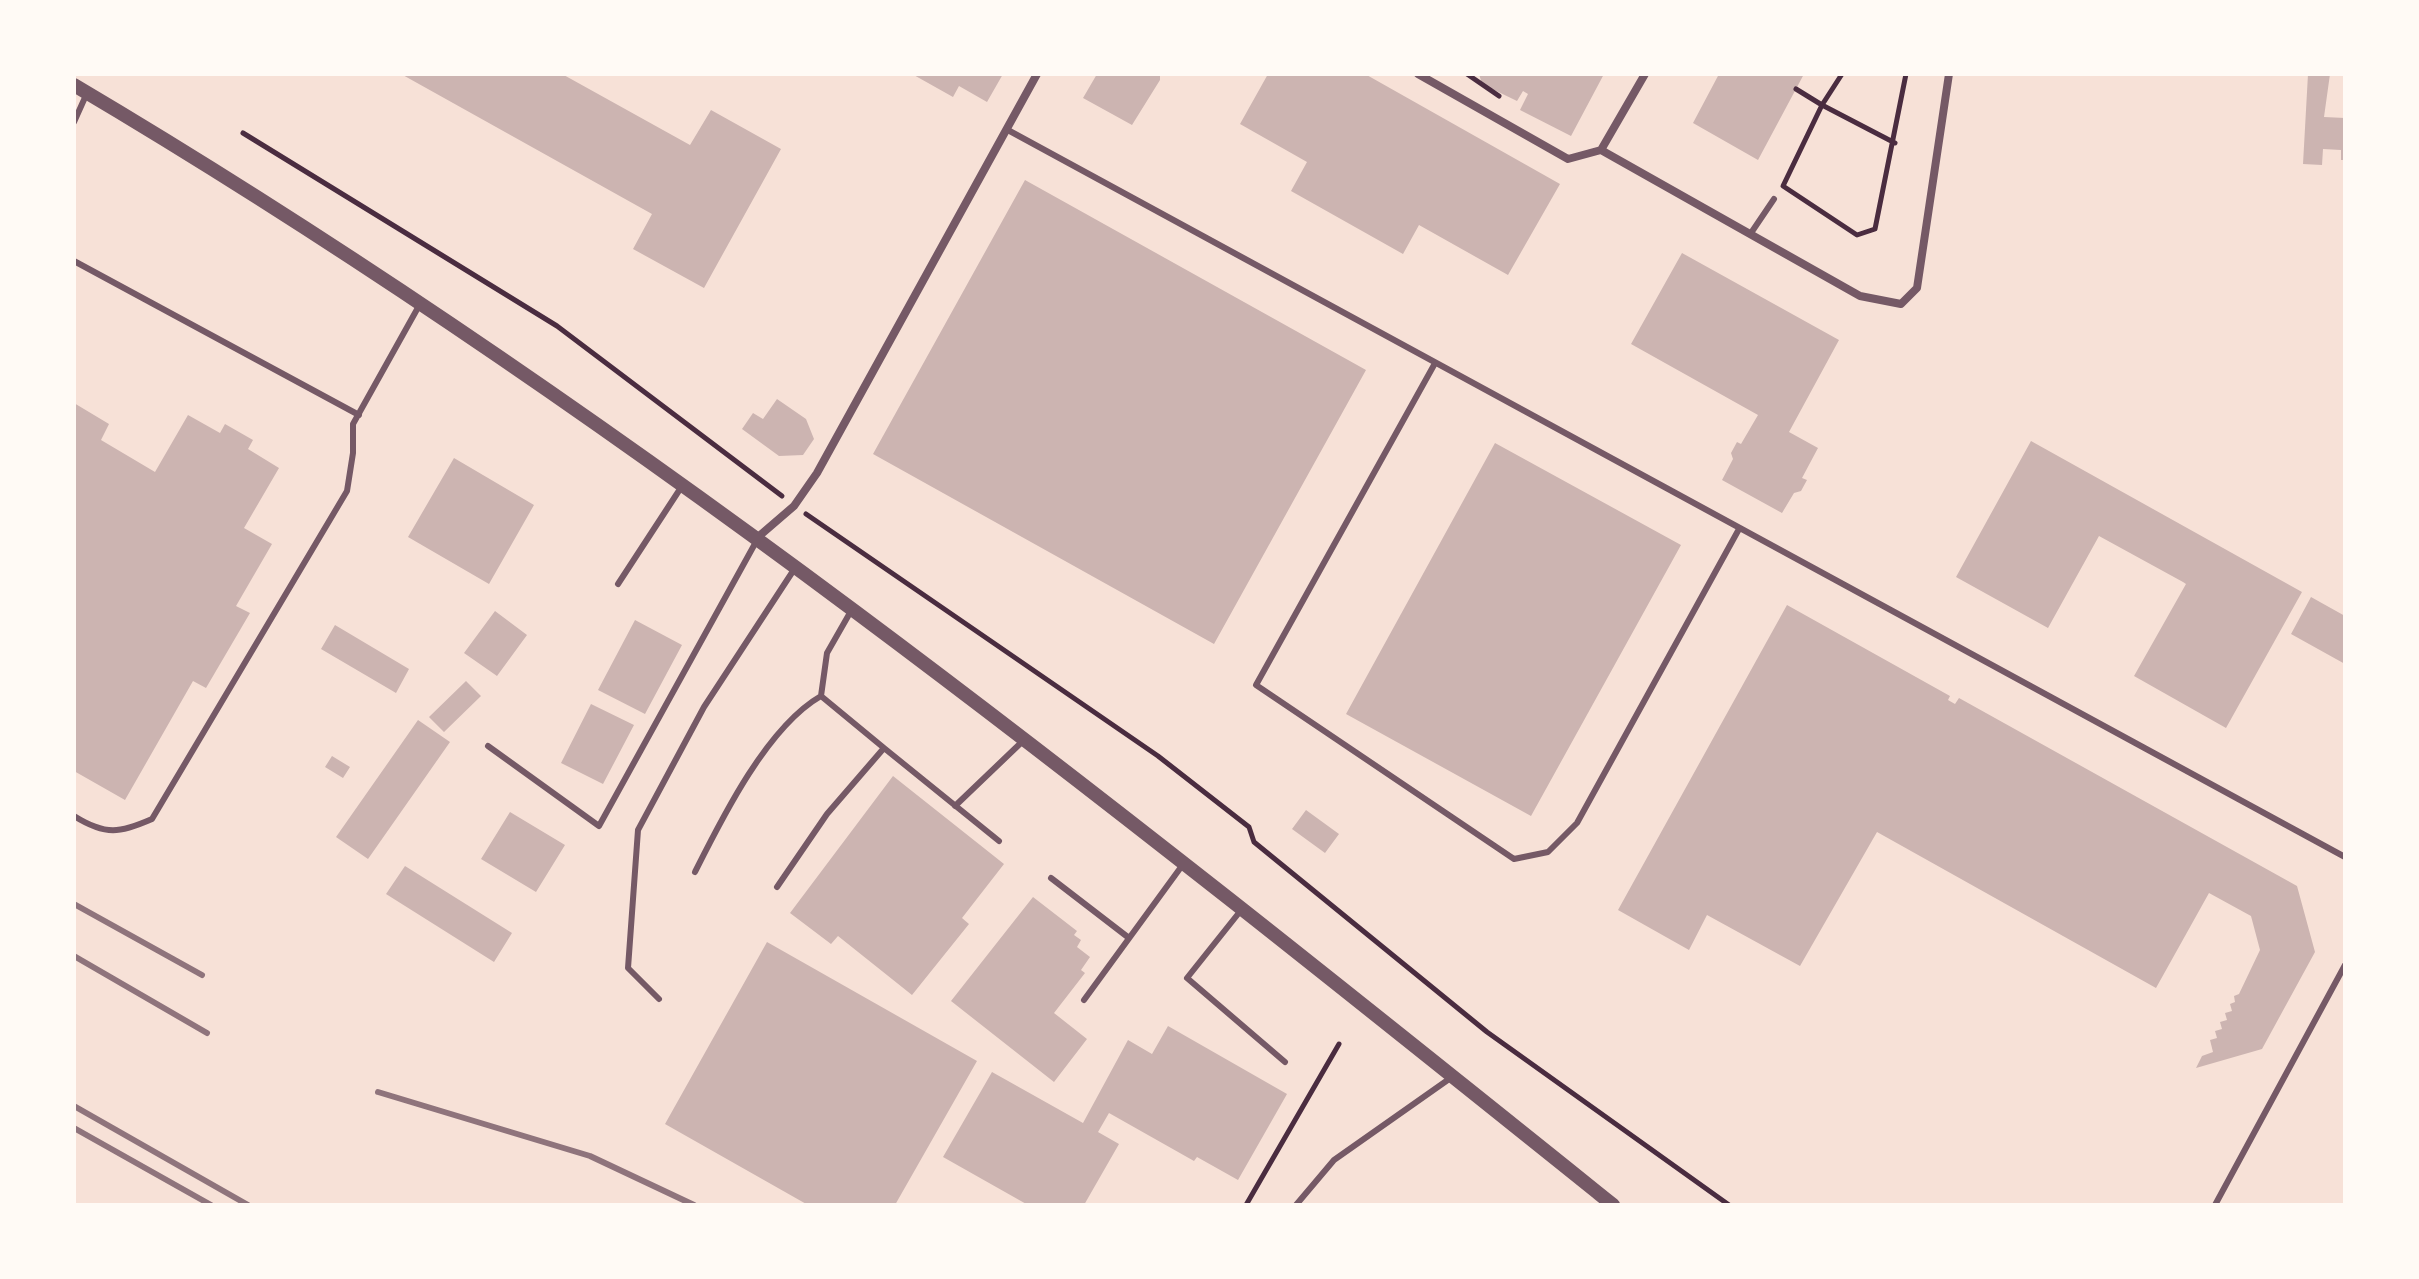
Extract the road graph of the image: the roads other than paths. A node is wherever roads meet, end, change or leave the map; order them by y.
1 (1037, 74) edge
2 (1418, 74) edge
3 (1644, 74) edge
4 (1949, 74) edge
5 (74, 85) edge
6 (87, 93) junction
7 (74, 122) edge
8 (1006, 129) junction
9 (1601, 150) junction
10 (1774, 199) dead end
11 (1751, 233) junction
12 (74, 261) edge
13 (420, 304) junction
14 (1434, 365) junction
15 (359, 415) junction
16 (683, 484) junction
17 (1739, 529) junction
18 (758, 537) junction
19 (797, 565) junction
20 (618, 584) dead end
21 (853, 607) junction
22 (821, 696) junction
23 (1026, 739) junction
24 (488, 746) dead end
25 (884, 748) junction
26 (955, 806) junction
27 (74, 816) edge
28 (999, 841) dead end
29 (2345, 857) edge
30 (1184, 863) junction
31 (695, 872) dead end
32 (1051, 878) dead end
33 (777, 887) dead end
34 (1242, 909) junction
35 (1129, 938) junction
36 (2345, 965) edge
37 (659, 999) dead end
38 (1084, 1000) dead end
39 (1285, 1062) dead end
40 (1452, 1077) junction
41 (1296, 1205) edge
42 (1613, 1205) edge
43 (2215, 1205) edge

1 - 8 street
2 - 9 street
3 - 9 street
4 - 11 street
5 - 6 street
6 - 7 lane
6 - 13 street
8 - 14 lane
8 - 18 street
9 - 11 street
10 - 11 lane
12 - 15 lane
13 - 15 lane
13 - 16 street
14 - 17 lane
14 - 17 lane
15 - 27 lane
16 - 18 street
16 - 20 lane
17 - 29 lane
18 - 19 street
18 - 24 lane
19 - 21 street
19 - 37 lane
21 - 22 lane
21 - 23 street
22 - 25 lane
22 - 31 lane
23 - 26 lane
23 - 30 street
25 - 26 lane
25 - 33 lane
26 - 28 lane
30 - 34 street
30 - 35 lane
32 - 35 lane
34 - 39 lane
34 - 40 street
35 - 38 lane
36 - 43 lane
40 - 41 lane
40 - 42 street

